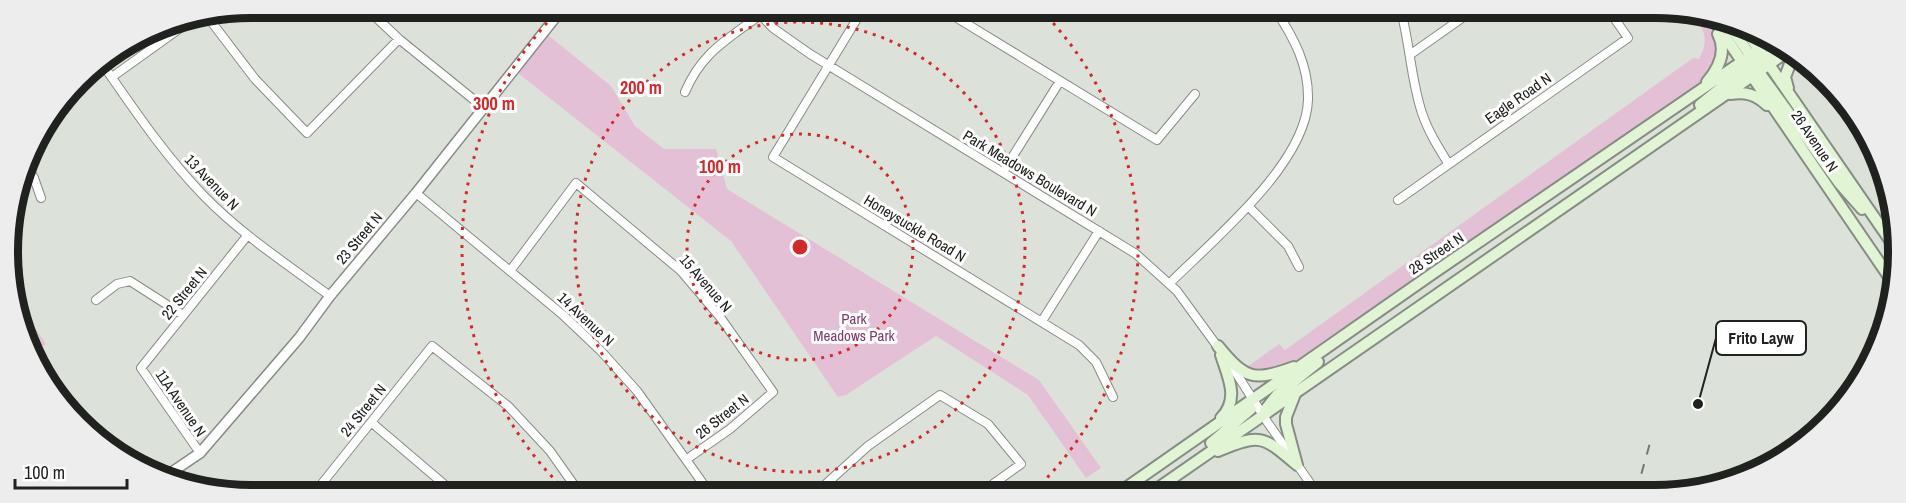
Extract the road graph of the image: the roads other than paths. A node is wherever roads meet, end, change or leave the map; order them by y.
1 (377, 18) edge
2 (556, 18) edge
3 (750, 18) edge
4 (763, 18) edge
5 (858, 18) edge
6 (957, 18) edge
7 (1283, 18) edge
8 (1403, 18) edge
9 (1462, 18) edge
10 (1614, 18) edge
11 (211, 21) edge
12 (1714, 26) edge
13 (1721, 28) edge
14 (179, 29) edge
15 (1734, 32) edge
16 (1748, 38) edge
17 (399, 39) junction
18 (1768, 47) edge
19 (1774, 51) edge
20 (1411, 54) junction
21 (1780, 54) edge
22 (1791, 62) edge
23 (1756, 63) junction
24 (829, 66) junction
25 (106, 69) edge
26 (112, 77) junction
27 (1060, 81) junction
28 (1788, 91) junction
29 (685, 92) dead end
30 (1195, 94) dead end
31 (1696, 94) junction
32 (1726, 95) junction
33 (484, 108) junction
34 (1780, 116) junction
35 (1656, 143) junction
36 (1448, 163) junction
37 (1003, 172) junction
38 (31, 173) edge
39 (416, 194) junction
40 (41, 198) dead end
41 (1398, 200) dead end
42 (1248, 206) junction
43 (1099, 231) junction
44 (1859, 233) junction
45 (247, 236) junction
46 (1888, 239) edge
47 (1888, 240) edge
48 (1299, 267) dead end
49 (1888, 268) edge
50 (510, 271) junction
51 (1887, 274) edge
52 (1170, 283) junction
53 (330, 296) junction
54 (96, 300) dead end
55 (183, 315) junction
56 (1042, 321) junction
57 (1362, 322) junction
58 (1218, 346) junction
59 (1309, 362) junction
60 (141, 368) joint
61 (1296, 391) junction
62 (773, 392) joint
63 (1113, 397) dead end
64 (1254, 400) junction
65 (1263, 414) junction
66 (371, 422) junction
67 (1202, 436) junction
68 (200, 453) junction
69 (687, 459) junction
70 (1200, 459) junction
71 (1297, 465) junction
72 (173, 472) edge
73 (831, 481) junction
74 (321, 485) edge
75 (445, 485) edge
76 (574, 485) edge
77 (704, 485) edge
78 (826, 485) edge
79 (834, 485) edge
80 (992, 485) edge
81 (1130, 485) edge
82 (1156, 485) edge
83 (1161, 485) edge
84 (1311, 485) edge

1 - 17 street
2 - 33 street, 23 Street N
3 - 29 street
4 - 24 street, Park Meadows Boulevard N
5 - 24 street
6 - 27 street
7 - 42 street
8 - 20 street
9 - 20 street
10 - 36 street, Eagle Road N
11 - 17 street
12 - 31 main road
13 - 23 main road, 26 Avenue N
14 - 26 street
15 - 23 main road
16 - 23 main road, 26 Avenue N
17 - 33 street
18 - 23 main road, 28 Street N
19 - 23 main road
20 - 36 street
21 - 23 main road, 28 Street N
22 - 28 main road
23 - 28 main road, 26 Avenue N
23 - 31 main road, 28 Street N
23 - 32 main road, 28 Street N
23 - 34 main road, 26 Avenue N
23 - 35 main road
23 - 47 main road
24 - 37 street, Park Meadows Boulevard N
24 - 56 street, Honeysuckle Road N
25 - 26 street, 13 Avenue N
26 - 45 street, 13 Avenue N
27 - 30 street
27 - 37 street
28 - 46 main road, 26 Avenue N
31 - 57 main road, 28 Street N
32 - 34 main road
32 - 35 main road, 28 Street N
33 - 39 street, 23 Street N
34 - 44 main road, 26 Avenue N
35 - 61 main road, 28 Street N
36 - 41 street, Eagle Road N
37 - 43 street, Park Meadows Boulevard N
38 - 40 street
39 - 50 street, 14 Avenue N
39 - 53 street, 23 Street N
42 - 48 street
42 - 52 street
43 - 52 street, Park Meadows Boulevard N
43 - 56 street
44 - 49 main road
44 - 51 main road, 26 Avenue N
45 - 53 street, 13 Avenue N
45 - 55 street, 22 Street N
50 - 62 street, 15 Avenue N
50 - 69 street, 14 Avenue N
52 - 58 street, Park Meadows Boulevard N
53 - 68 street, 23 Street N
54 - 55 street
55 - 60 street, 22 Street N
56 - 63 street, Honeysuckle Road N
57 - 59 main road, 28 Street N
57 - 65 main road
58 - 59 main road
58 - 64 street, Park Meadows Boulevard N
58 - 67 main road
59 - 64 main road, 28 Street N
60 - 68 street, 11A Avenue N
61 - 65 main road, 28 Street N
61 - 71 main road
62 - 69 street, 26 Street N
64 - 65 street, Park Meadows Boulevard N
64 - 67 main road, 28 Street N
64 - 82 main road
65 - 70 main road, 28 Street N
65 - 71 street, Park Meadows Boulevard N
66 - 74 street, 24 Street N
66 - 75 street
66 - 76 street, 24 Street N
67 - 81 main road, 28 Street N
68 - 72 street, 23 Street N
69 - 77 street, 14 Avenue N
70 - 71 main road
70 - 83 main road, 28 Street N
71 - 84 street, Park Meadows Boulevard N
73 - 78 street
73 - 79 street
73 - 80 street

